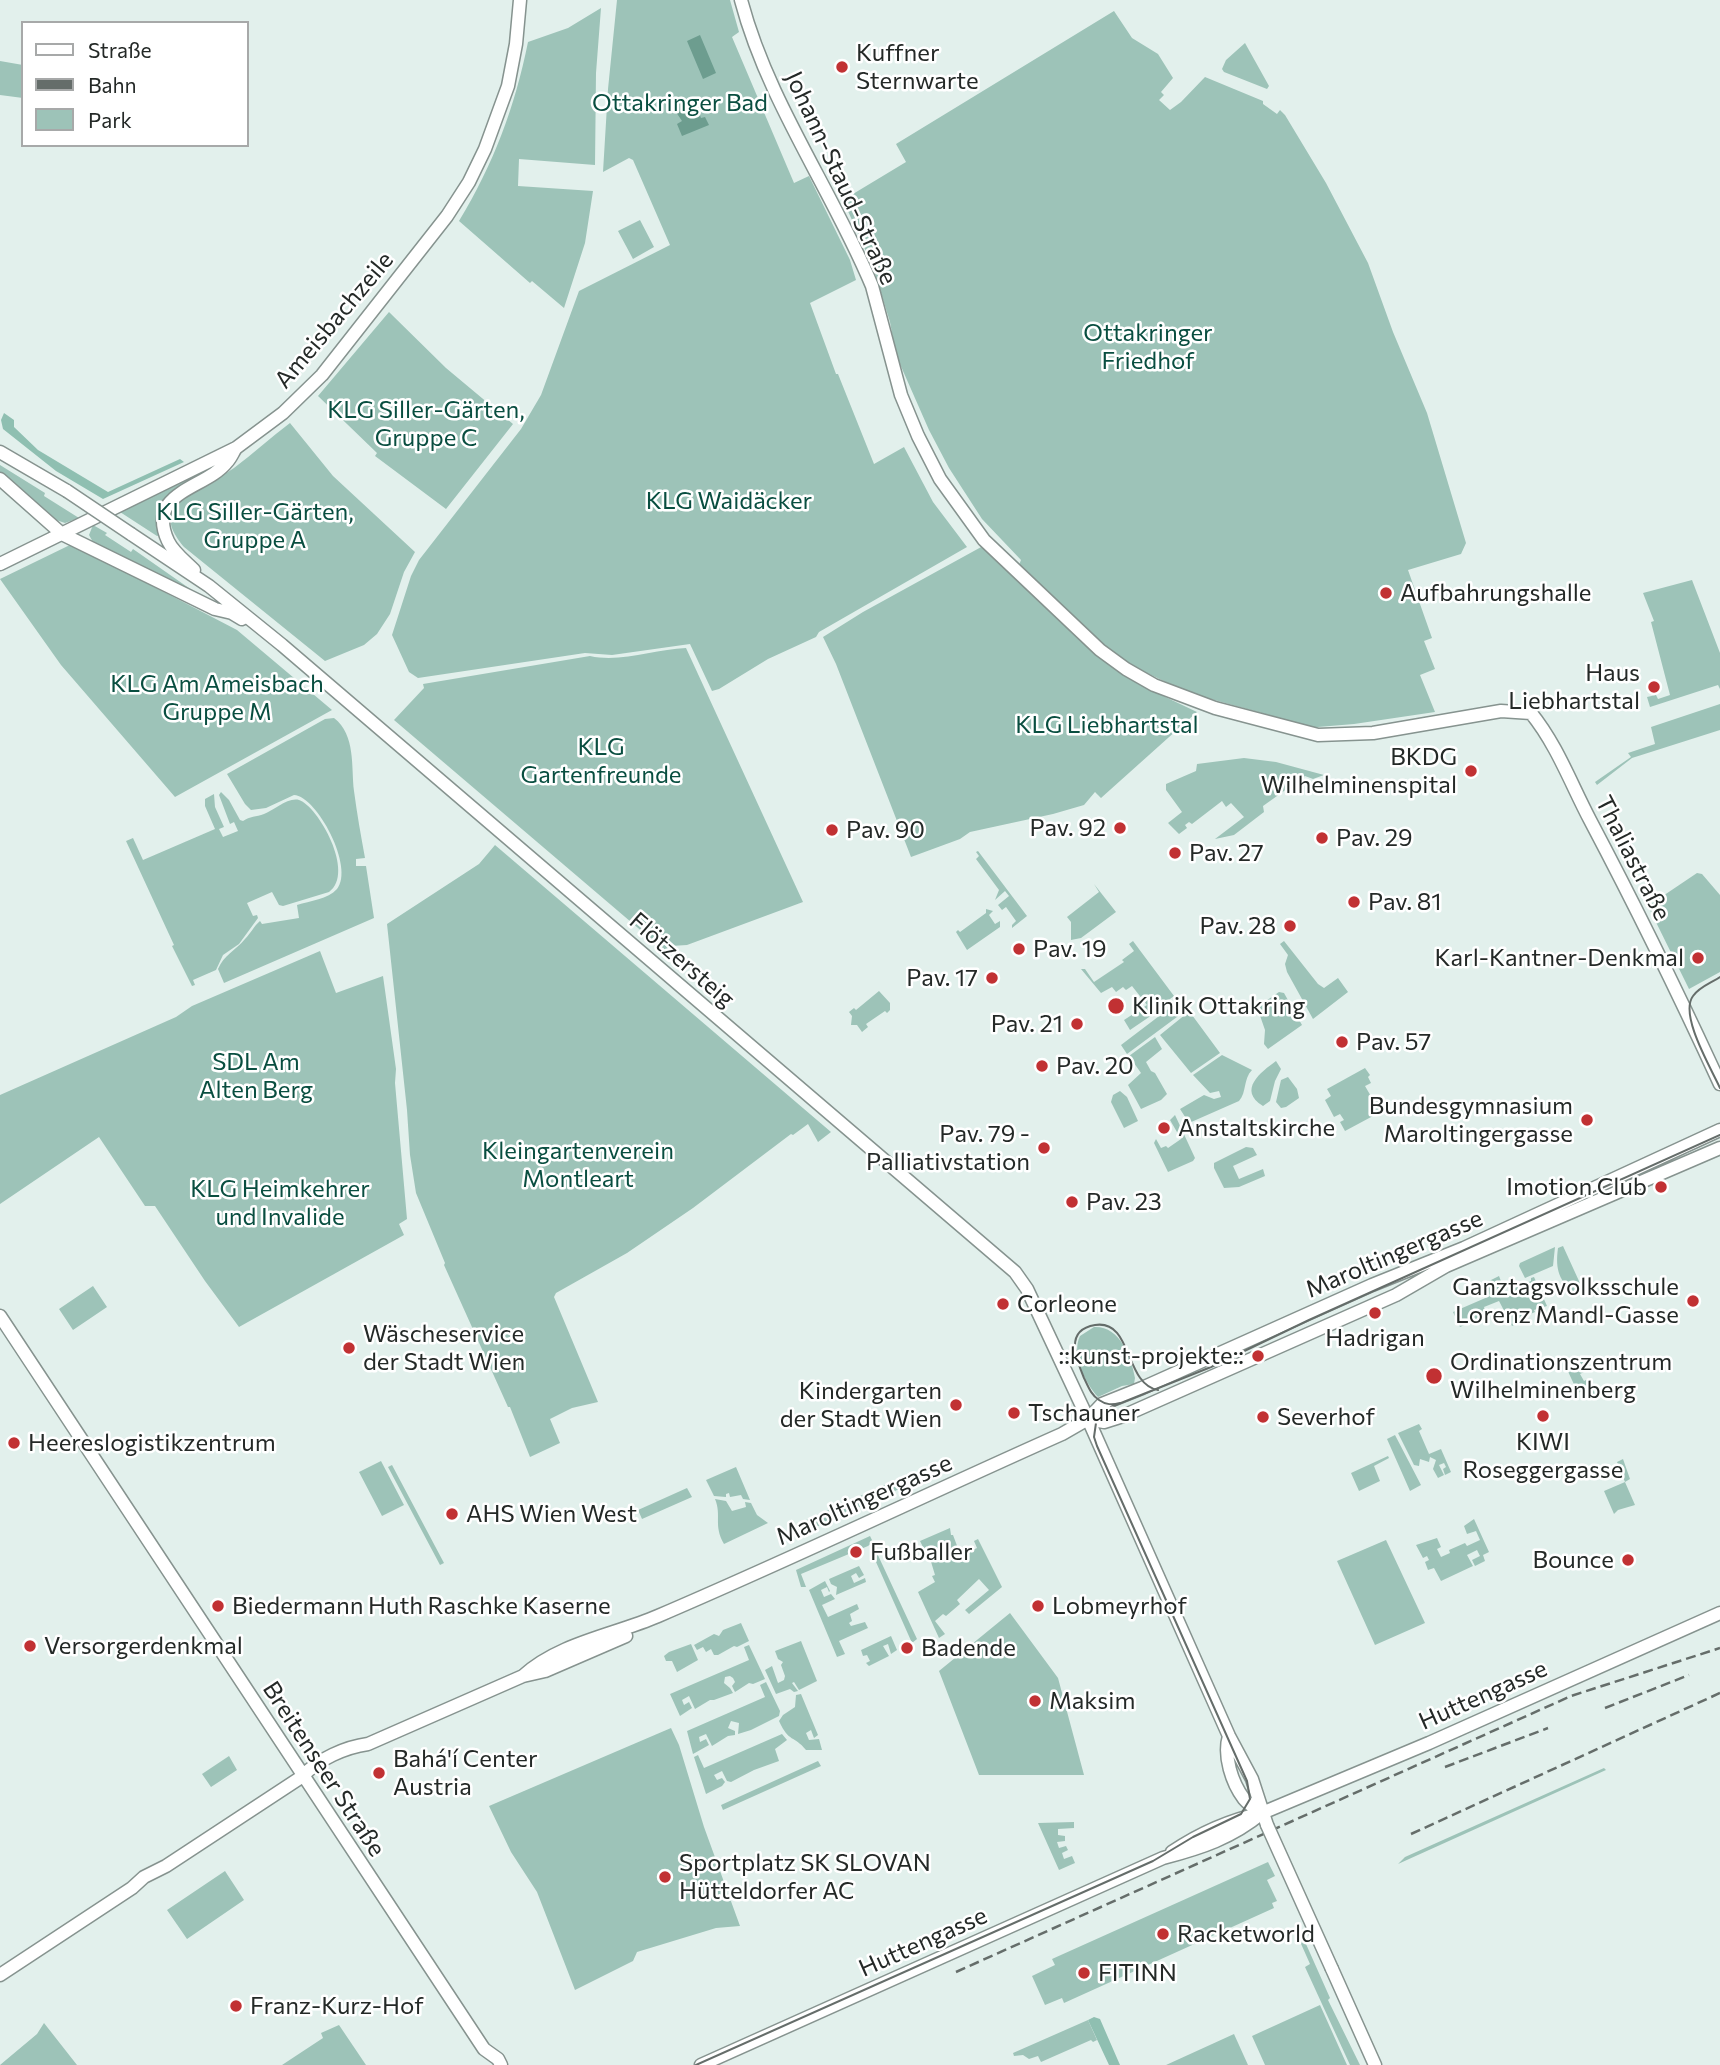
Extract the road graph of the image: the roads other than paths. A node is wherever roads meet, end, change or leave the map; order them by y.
1 (520, 0) edge
2 (741, 0) edge
3 (236, 448) junction
4 (0, 452) edge
5 (0, 479) edge
6 (62, 534) junction
7 (0, 564) edge
8 (209, 586) junction
9 (282, 645) junction
10 (1531, 713) joint
11 (1720, 1084) edge
12 (1720, 1130) edge
13 (1720, 1148) edge
14 (0, 1316) edge
15 (1088, 1419) junction
16 (1720, 1613) edge
17 (303, 1776) junction
18 (1265, 1819) junction
19 (0, 1975) edge
20 (501, 2065) edge
21 (701, 2065) edge
22 (1375, 2065) edge

1 - 3 street, Ameisbachzeile
2 - 10 street, Johann-Staud-Straße
3 - 6 street, Ameisbachzeile
3 - 8 street
4 - 8 street, Flötzersteig, bridge
5 - 6 street, Flötzersteig
6 - 7 street, Ameisbachzeile
6 - 9 street, Flötzersteig
8 - 9 street, Flötzersteig
9 - 15 street, Flötzersteig
10 - 11 street, Thaliastraße
12 - 15 street, Maroltingergasse
13 - 15 street, Maroltingergasse
14 - 17 street, Breitenseer Straße
15 - 17 street, Maroltingergasse
15 - 18 street, Flötzersteig
16 - 18 street, Huttengasse
17 - 19 street, Maroltingergasse
17 - 20 street, Breitenseer Straße
18 - 21 street, Huttengasse
18 - 22 street, Flötzersteig, bridge

